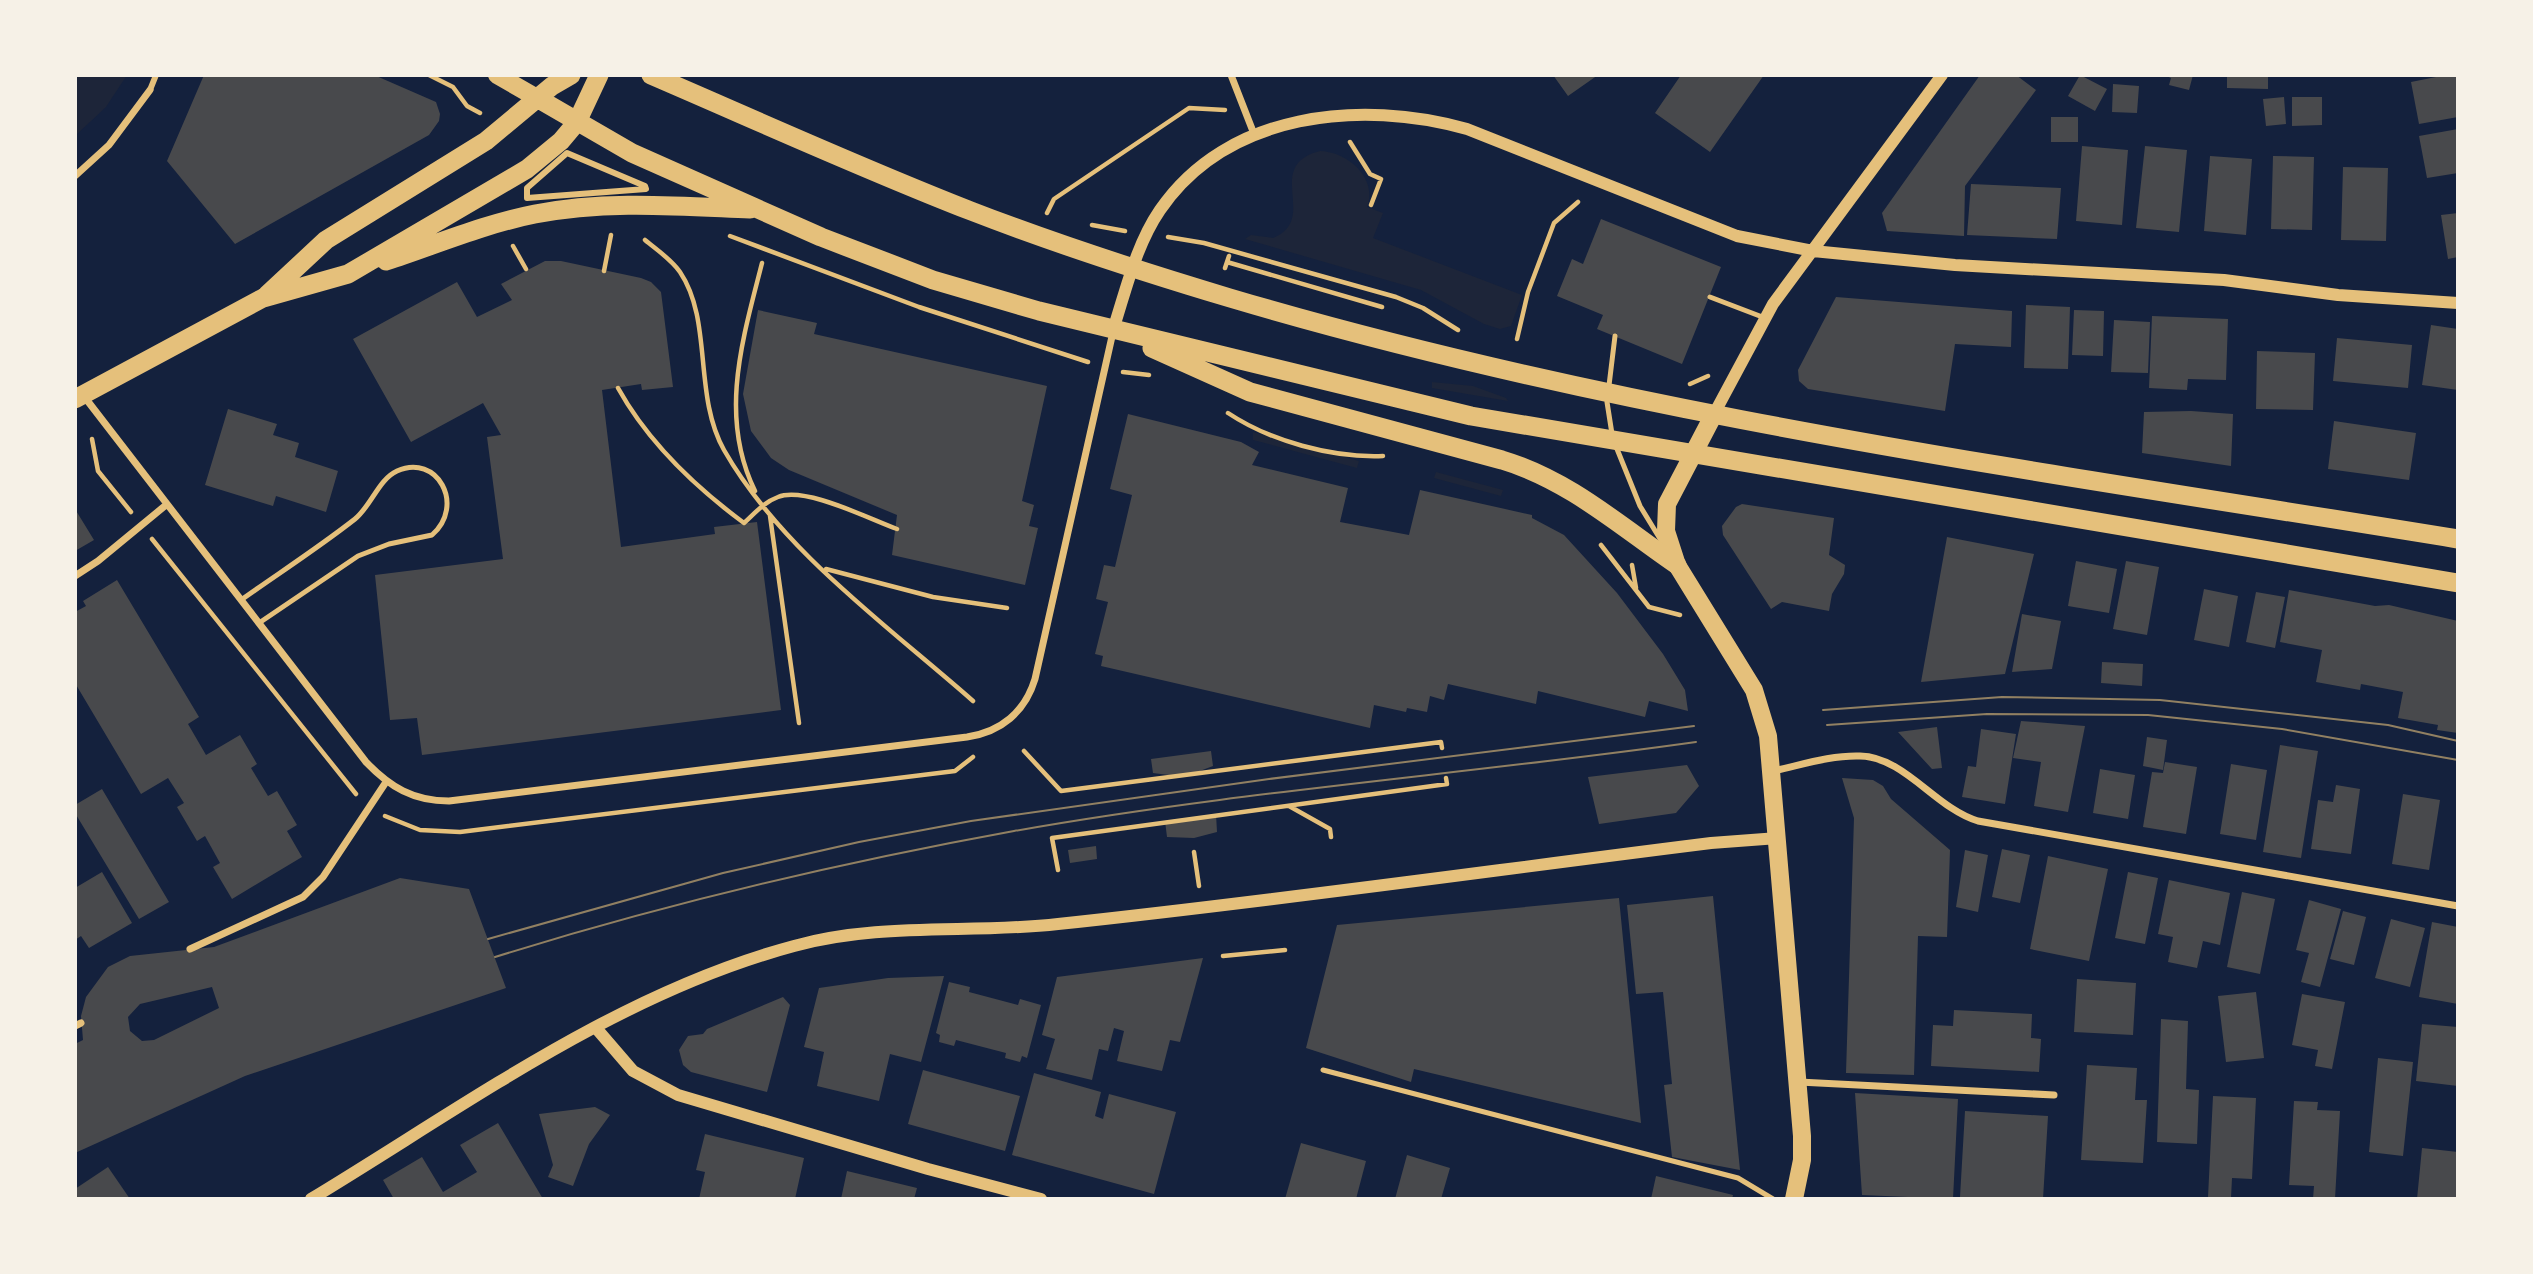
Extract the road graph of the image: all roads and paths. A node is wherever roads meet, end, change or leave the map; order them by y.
1 (156, 75) edge
2 (429, 75) edge
3 (497, 75) edge
4 (571, 75) edge
5 (599, 75) edge
6 (651, 75) edge
7 (1231, 75) edge
8 (1942, 75) edge
9 (150, 90) joint
10 (537, 98) junction
11 (467, 106) dead end
12 (1210, 111) dead end
13 (577, 122) junction
14 (1255, 134) junction
15 (1350, 142) dead end
16 (75, 176) edge
17 (624, 190) joint
18 (1578, 202) dead end
19 (1371, 205) dead end
20 (760, 209) junction
21 (1047, 214) dead end
22 (721, 233) dead end
23 (611, 235) dead end
24 (645, 240) dead end
25 (512, 244) dead end
26 (1813, 251) junction
27 (1245, 256) dead end
28 (762, 263) dead end
29 (1133, 267) junction
30 (1225, 268) dead end
31 (526, 269) dead end
32 (604, 271) dead end
33 (348, 274) junction
34 (1710, 297) dead end
35 (263, 298) junction
36 (2458, 303) edge
37 (1382, 307) dead end
38 (1765, 318) junction
39 (1113, 330) junction
40 (1466, 335) dead end
41 (1615, 336) dead end
42 (1517, 339) dead end
43 (1066, 355) dead end
44 (618, 387) dead end
45 (1608, 392) junction
46 (79, 397) edge
47 (1714, 414) junction
48 (1614, 441) junction
49 (1692, 454) junction
50 (166, 505) junction
51 (763, 506) junction
52 (770, 515) junction
53 (136, 519) dead end
54 (897, 529) dead end
55 (148, 534) dead end
56 (1594, 539) dead end
57 (2458, 539) edge
58 (1677, 565) junction
59 (822, 568) junction
60 (75, 576) edge
61 (2458, 583) edge
62 (240, 600) junction
63 (1007, 608) dead end
64 (259, 623) junction
65 (1715, 625) junction
66 (973, 701) dead end
67 (799, 723) dead end
68 (999, 727) junction
69 (1442, 748) dead end
70 (1024, 751) dead end
71 (1772, 762) junction
72 (1446, 778) dead end
73 (386, 782) junction
74 (363, 802) dead end
75 (1287, 805) junction
76 (395, 822) dead end
77 (1331, 837) dead end
78 (1778, 838) junction
79 (1194, 852) dead end
80 (1058, 870) dead end
81 (1199, 888) dead end
82 (2458, 906) edge
83 (190, 950) dead end
84 (1285, 950) dead end
85 (1223, 956) dead end
86 (596, 1028) junction
87 (1323, 1070) dead end
88 (1798, 1082) junction
89 (2054, 1095) dead end
90 (311, 1199) edge
91 (1041, 1199) edge
92 (1773, 1199) edge
93 (1794, 1199) edge

1 - 9 street
2 - 11 path
3 - 10 main road
4 - 10 highway
5 - 13 highway
6 - 29 highway
7 - 14 street
8 - 26 street
9 - 16 street
10 - 13 highway
10 - 35 highway
12 - 21 path
13 - 20 highway
13 - 33 highway
14 - 26 street
14 - 29 street
15 - 19 path
17 - 17 street
18 - 42 path
20 - 33 highway
20 - 39 highway
22 - 43 path
23 - 32 path
24 - 51 path
25 - 31 path
26 - 36 street
26 - 38 street
27 - 40 path
28 - 51 path
29 - 39 street
29 - 45 highway
30 - 37 path
33 - 35 highway
34 - 38 lane
35 - 46 highway
38 - 47 street
39 - 48 highway
39 - 58 highway
39 - 68 street
41 - 45 lane
44 - 51 path
45 - 47 highway
45 - 48 lane
46 - 50 street
46 - 53 path
47 - 49 main road
47 - 57 highway
48 - 49 highway
48 - 58 lane
49 - 58 main road
49 - 61 highway
50 - 60 street
50 - 62 street
51 - 52 path
51 - 54 path
52 - 59 path
52 - 67 path
55 - 74 path
56 - 65 path
58 - 65 main road
59 - 63 path
59 - 66 path
62 - 64 street
62 - 64 lane
64 - 73 street
65 - 71 main road
68 - 73 street
68 - 76 path
69 - 70 path
71 - 78 main road
71 - 82 street
72 - 75 path
73 - 83 street
75 - 77 path
75 - 80 path
78 - 86 street
78 - 88 main road
79 - 81 path
84 - 85 path
86 - 90 street
86 - 91 street
87 - 92 lane
88 - 89 street
88 - 93 main road

